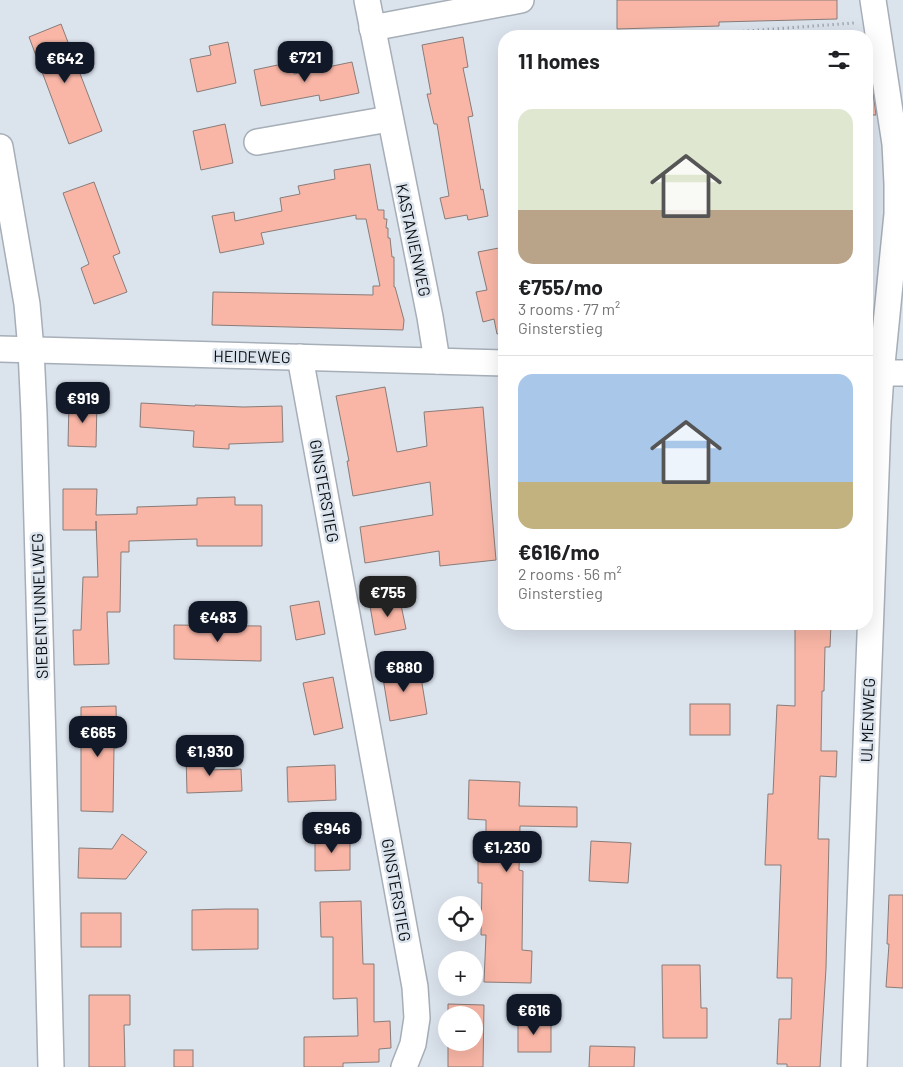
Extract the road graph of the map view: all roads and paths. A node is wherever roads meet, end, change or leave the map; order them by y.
1 (367, 0) edge
2 (521, 0) edge
3 (875, 11) edge
4 (372, 28) junction
5 (725, 30) edge
6 (389, 119) junction
7 (257, 142) dead end
8 (1, 154) edge
9 (0, 349) edge
10 (31, 350) junction
11 (300, 357) junction
12 (437, 361) junction
13 (498, 363) edge
14 (883, 374) edge
15 (873, 613) edge
16 (872, 630) edge
17 (50, 1067) edge
18 (404, 1067) edge
19 (854, 1067) edge

1 - 4 street, KASTANIENWEG
2 - 4 street
3 - 5 path
3 - 14 street, ULMENWEG
4 - 6 street, KASTANIENWEG
6 - 7 street
6 - 12 street, KASTANIENWEG
8 - 10 street, SIEBENTUNNELWEG
9 - 10 street, HEIDEWEG
10 - 11 street, HEIDEWEG
10 - 17 street, SIEBENTUNNELWEG
11 - 12 street, HEIDEWEG
11 - 18 street, GINSTERSTIEG
12 - 13 street, HEIDEWEG
14 - 15 street, ULMENWEG
16 - 19 street, ULMENWEG

